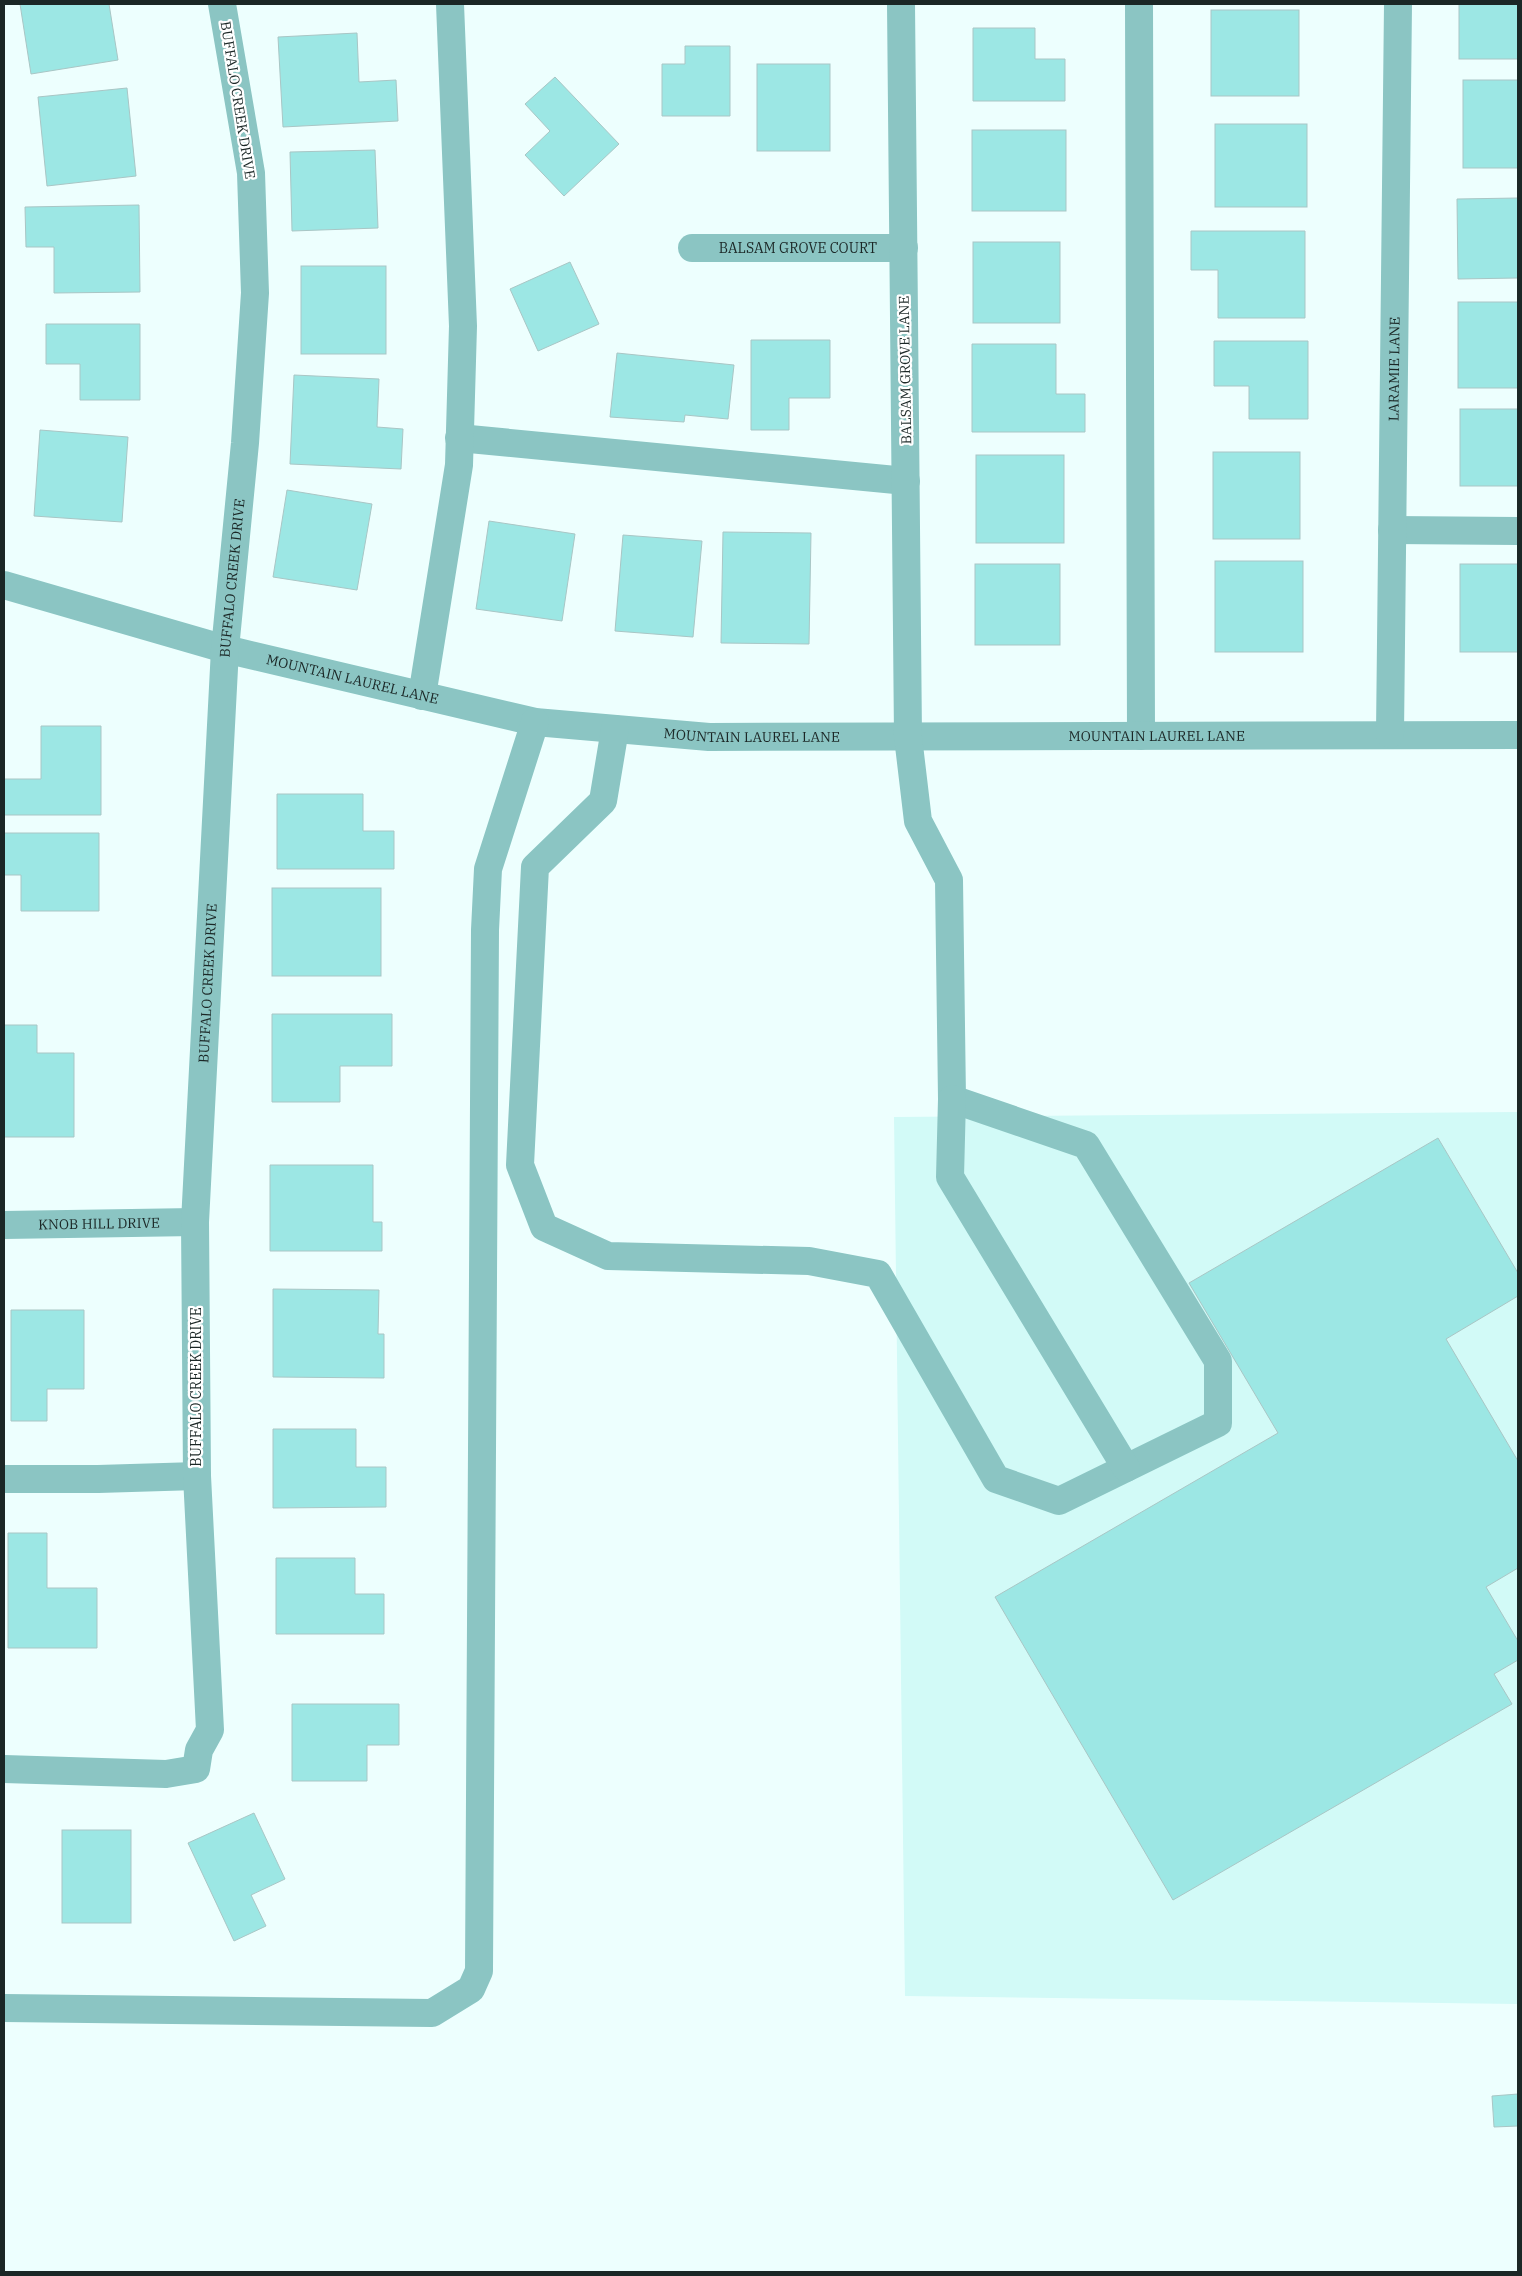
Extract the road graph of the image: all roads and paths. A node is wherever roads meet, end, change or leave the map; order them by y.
1 (224, 4) edge
2 (450, 4) edge
3 (901, 4) edge
4 (1139, 4) edge
5 (1398, 4) edge
6 (692, 248) dead end
7 (904, 248) junction
8 (459, 438) junction
9 (906, 481) junction
10 (1392, 530) junction
11 (1518, 531) edge
12 (4, 585) edge
13 (225, 649) junction
14 (422, 696) junction
15 (535, 722) junction
16 (615, 729) junction
17 (1390, 734) junction
18 (1518, 735) edge
19 (1141, 736) junction
20 (908, 737) junction
21 (952, 1099) junction
22 (195, 1222) junction
23 (4, 1225) edge
24 (1126, 1468) junction
25 (197, 1476) junction
26 (4, 1479) edge
27 (4, 1770) edge
28 (4, 2008) edge

1 - 13 street, BUFFALO CREEK DRIVE
2 - 8 street
3 - 7 street, BALSAM GROVE LANE
4 - 19 street
5 - 10 street, LARAMIE LANE
6 - 7 street, BALSAM GROVE COURT
7 - 9 street, BALSAM GROVE LANE
8 - 9 street
8 - 14 street
9 - 20 street, BALSAM GROVE LANE
10 - 11 street
10 - 17 street, LARAMIE LANE
12 - 13 street, MOUNTAIN LAUREL LANE
13 - 14 street, MOUNTAIN LAUREL LANE
13 - 22 street, BUFFALO CREEK DRIVE
14 - 15 street, MOUNTAIN LAUREL LANE
15 - 16 street, MOUNTAIN LAUREL LANE
15 - 28 street
16 - 20 street, MOUNTAIN LAUREL LANE
16 - 24 street
17 - 18 street, MOUNTAIN LAUREL LANE
17 - 19 street, MOUNTAIN LAUREL LANE
19 - 20 street, MOUNTAIN LAUREL LANE
20 - 21 street, BALSAM GROVE LANE
21 - 24 street, BALSAM GROVE LANE
21 - 24 street
22 - 23 street, KNOB HILL DRIVE
22 - 25 street, BUFFALO CREEK DRIVE
25 - 26 street
25 - 27 street, BUFFALO CREEK DRIVE

